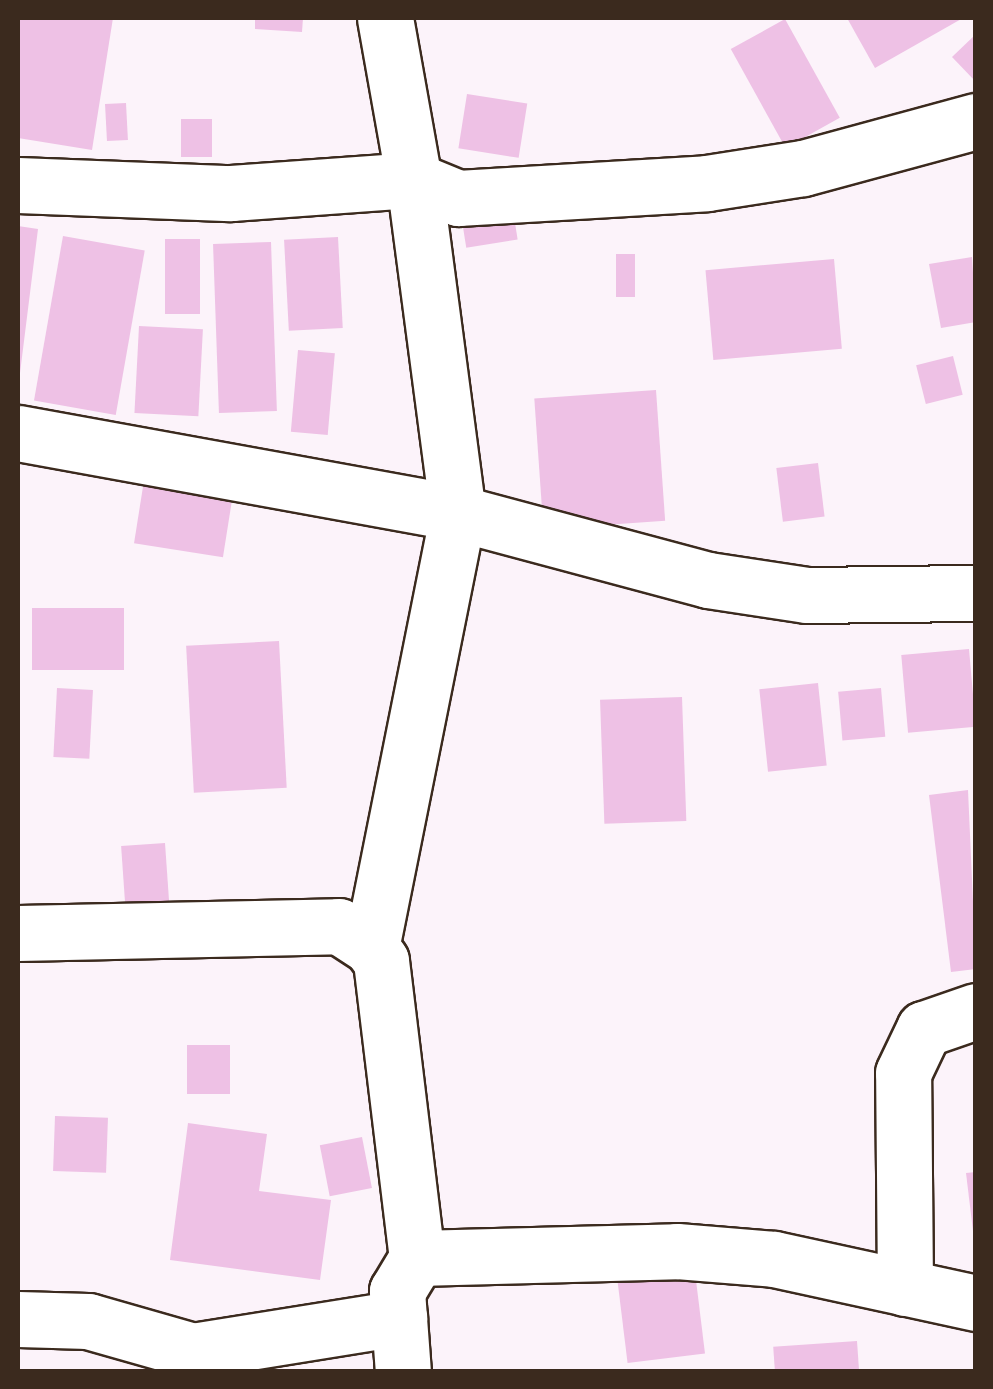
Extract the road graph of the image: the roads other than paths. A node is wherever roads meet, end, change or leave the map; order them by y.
1 (384, 18) edge
2 (976, 121) edge
3 (414, 180) junction
4 (18, 185) edge
5 (18, 433) edge
6 (458, 512) junction
7 (976, 594) edge
8 (18, 932) edge
9 (371, 948) junction
10 (976, 1011) edge
11 (417, 1258) junction
12 (905, 1288) junction
13 (976, 1303) edge
14 (18, 1320) edge
15 (401, 1345) edge

1 - 3 street
2 - 3 street
3 - 4 street
3 - 6 street
5 - 6 street
6 - 7 street
6 - 9 street
8 - 9 street
9 - 11 street
10 - 12 street
11 - 12 street
11 - 15 street
12 - 13 street
14 - 15 street

